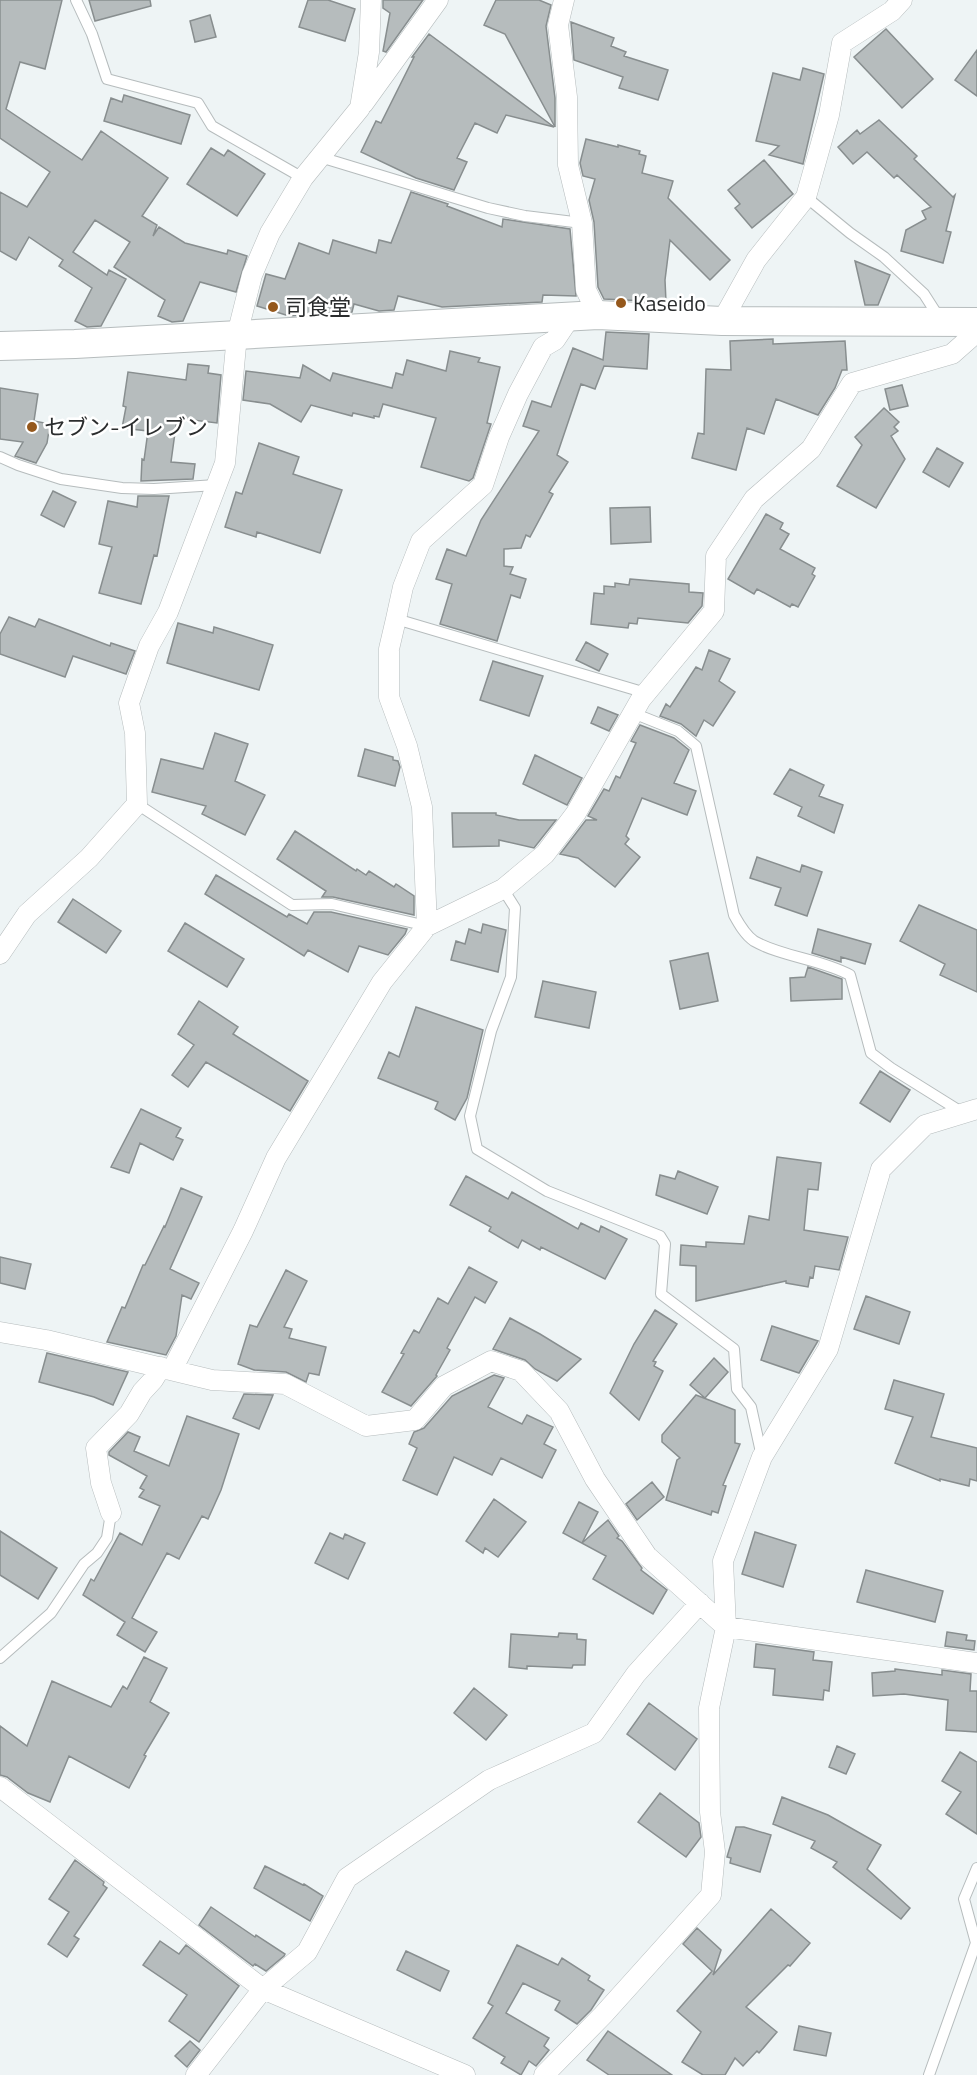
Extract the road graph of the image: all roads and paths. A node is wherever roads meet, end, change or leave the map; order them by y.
1 (76, 0) edge
2 (371, 0) edge
3 (438, 0) edge
4 (564, 0) edge
5 (902, 0) edge
6 (360, 108) junction
7 (320, 157) junction
8 (303, 178) junction
9 (806, 197) junction
10 (582, 223) junction
11 (584, 315) junction
12 (722, 321) junction
13 (942, 322) junction
14 (977, 322) edge
15 (977, 332) edge
16 (237, 335) junction
17 (0, 346) edge
18 (0, 457) edge
19 (216, 485) junction
20 (396, 619) junction
21 (646, 693) junction
22 (633, 712) junction
23 (137, 804) junction
24 (503, 889) junction
25 (427, 927) junction
26 (0, 954) edge
27 (970, 1111) edge
28 (0, 1332) edge
29 (167, 1368) junction
30 (762, 1457) junction
31 (111, 1513) joint
32 (700, 1603) junction
33 (726, 1627) junction
34 (0, 1658) edge
35 (977, 1663) edge
36 (0, 1787) edge
37 (977, 1868) edge
38 (263, 1989) junction
39 (196, 2075) edge
40 (465, 2075) edge
41 (544, 2075) edge
42 (929, 2075) edge

1 - 8 lane
2 - 6 street
3 - 6 street
4 - 10 street
5 - 9 street
6 - 7 street
7 - 8 street
7 - 10 lane
8 - 16 street
9 - 12 street
9 - 13 lane
10 - 11 street
11 - 12 street
11 - 16 street
11 - 20 street
12 - 13 street
13 - 14 street
15 - 21 street
16 - 17 street
16 - 19 street
18 - 19 lane
19 - 23 street
20 - 21 lane
20 - 25 street
21 - 22 street
22 - 24 street
22 - 27 lane
23 - 25 lane
23 - 26 street
24 - 25 street
24 - 30 lane
25 - 29 street
27 - 30 street
28 - 29 street
29 - 31 street
29 - 32 street
30 - 33 street
31 - 34 lane
32 - 33 street
32 - 38 street
33 - 35 street
33 - 41 street
36 - 38 street
37 - 42 lane
38 - 39 street
38 - 40 street

